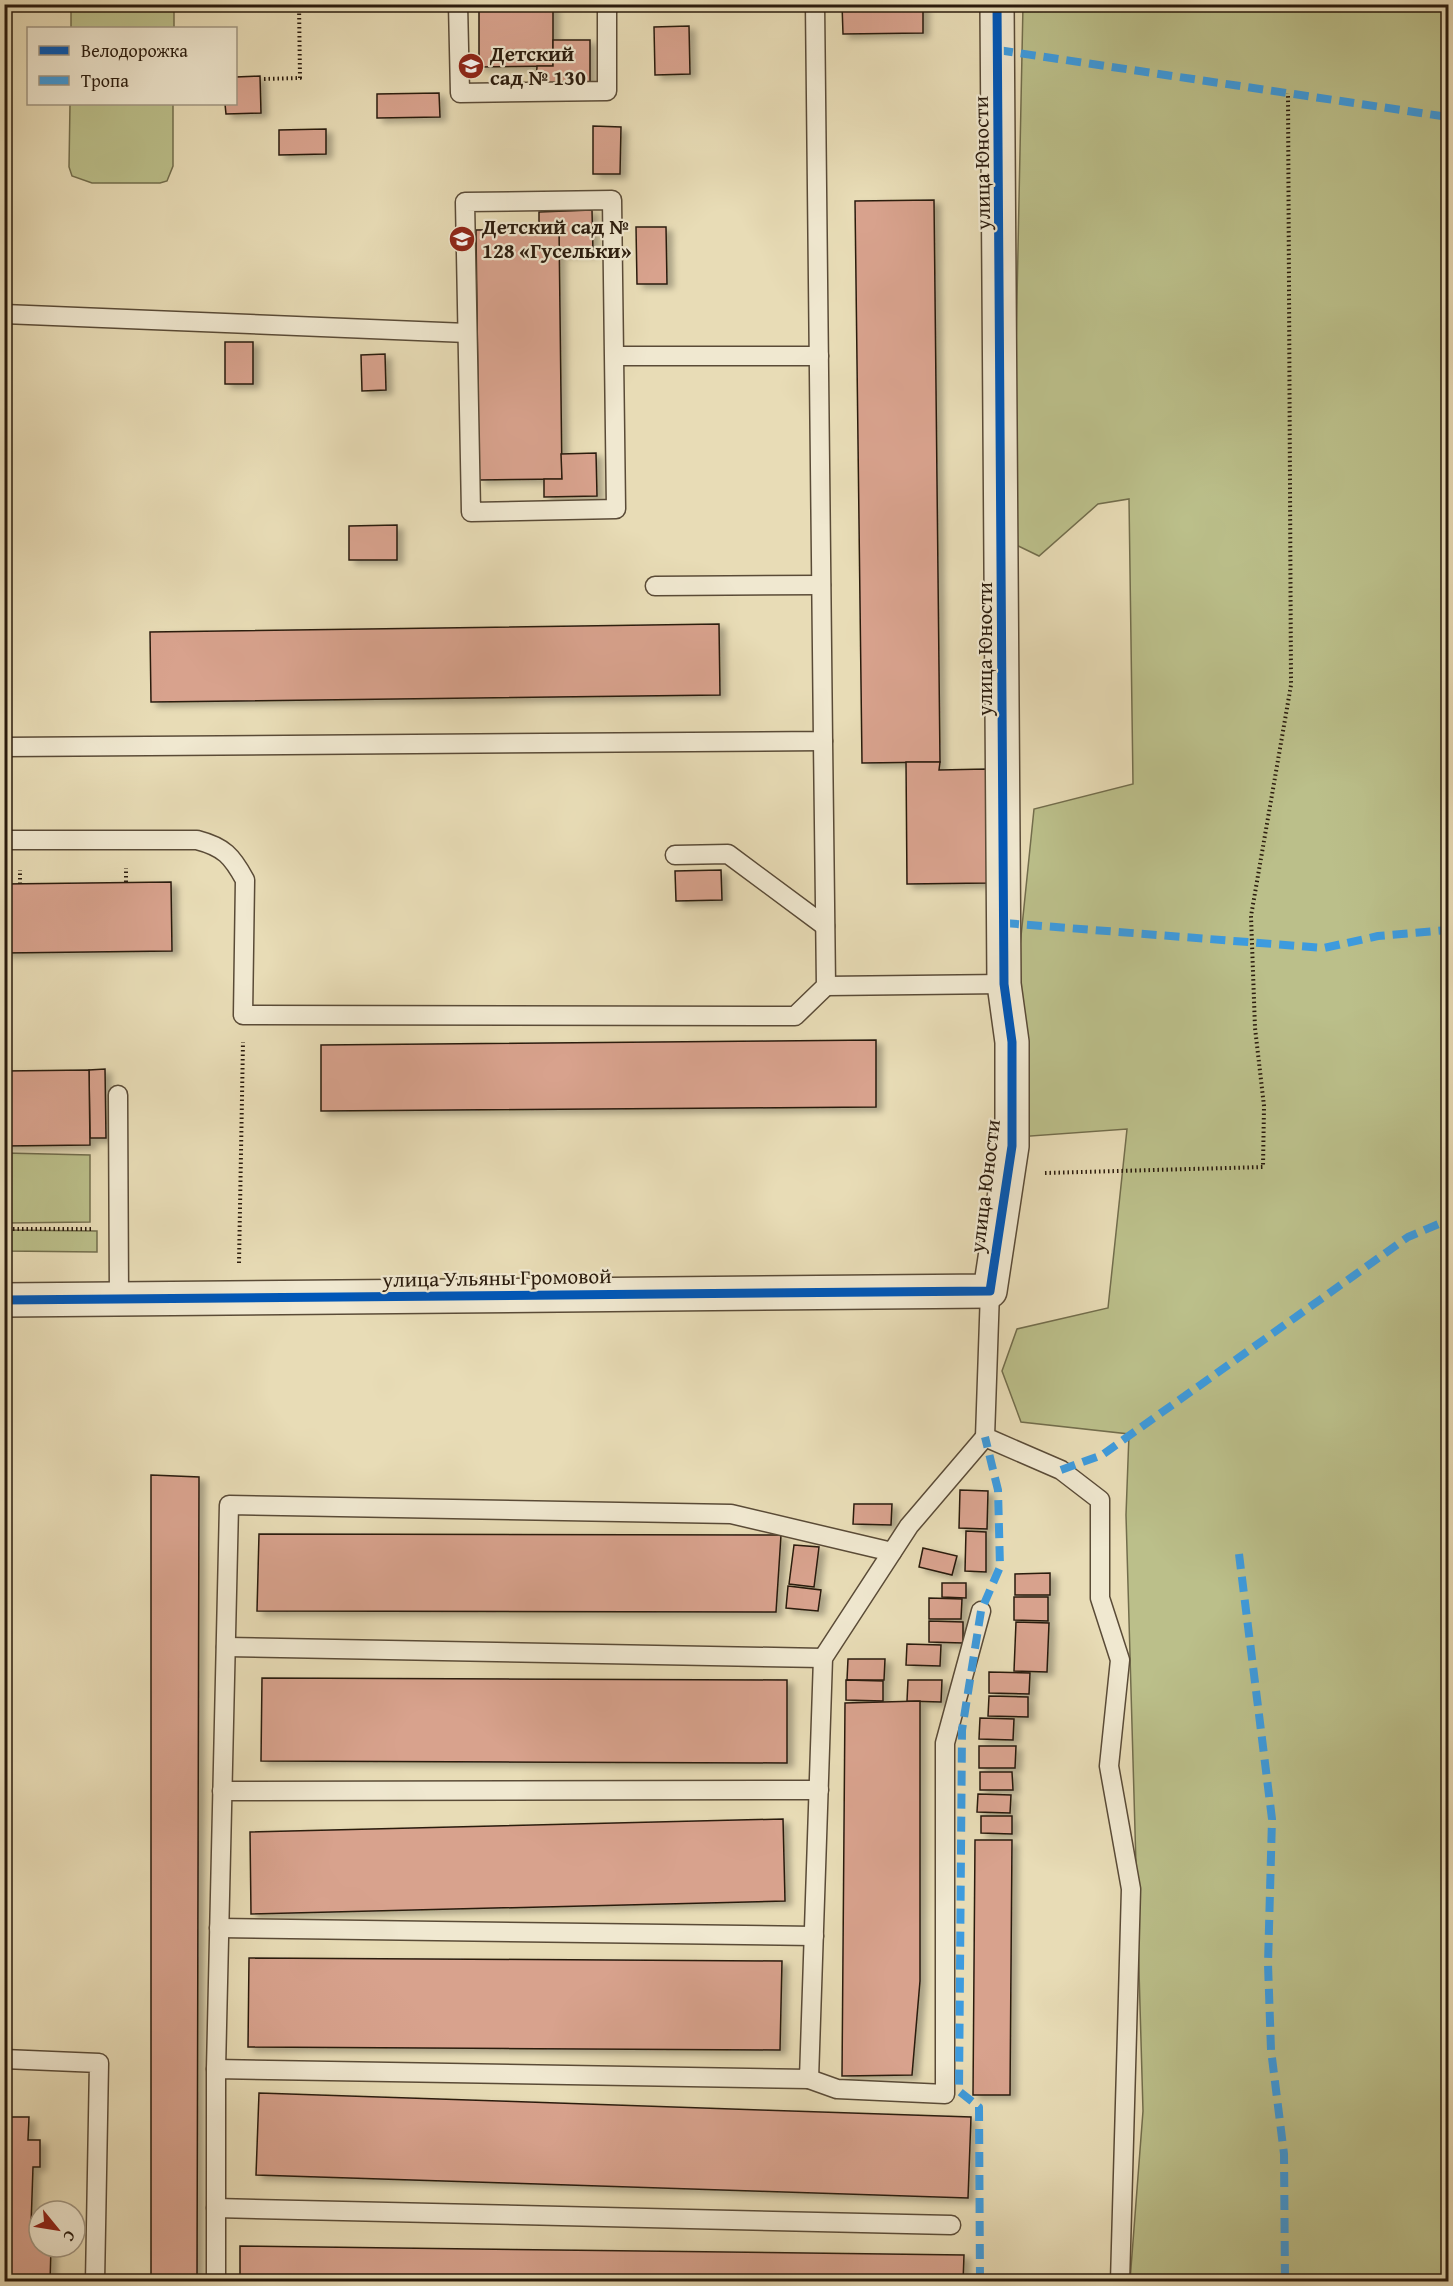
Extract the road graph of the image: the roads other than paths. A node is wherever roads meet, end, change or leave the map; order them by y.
1 (458, 4) edge
2 (607, 4) edge
3 (815, 4) edge
4 (997, 4) edge
5 (4, 314) edge
6 (467, 333) junction
7 (614, 356) junction
8 (819, 356) junction
9 (821, 585) junction
10 (655, 586) dead end
11 (823, 741) junction
12 (4, 747) edge
13 (4, 840) edge
14 (675, 855) dead end
15 (825, 926) junction
16 (1004, 984) junction
17 (826, 986) junction
18 (118, 1095) dead end
19 (990, 1291) junction
20 (118, 1299) junction
21 (4, 1300) edge
22 (985, 1437) junction
23 (892, 1552) junction
24 (981, 1611) dead end
25 (226, 1647) junction
26 (823, 1658) junction
27 (819, 1790) junction
28 (222, 1791) junction
29 (219, 1928) junction
30 (814, 1936) junction
31 (4, 2059) edge
32 (216, 2068) junction
33 (809, 2079) junction
34 (216, 2208) junction
35 (951, 2225) dead end
36 (95, 2282) edge
37 (216, 2282) edge
38 (1120, 2282) edge

1 - 2 lane
3 - 8 lane
4 - 16 street, улица Юности
5 - 6 lane
6 - 7 lane
6 - 7 lane
7 - 8 lane
8 - 9 lane
9 - 10 lane
9 - 11 lane
11 - 12 lane
11 - 15 lane
13 - 17 lane
14 - 15 lane
15 - 17 lane
16 - 17 lane
16 - 19 street, улица Юности
18 - 20 lane
19 - 20 street, улица Ульяны Громовой
19 - 22 lane
20 - 21 street, улица Ульяны Громовой
22 - 23 lane
22 - 38 lane
23 - 25 lane
23 - 26 lane
24 - 33 lane
25 - 26 lane
25 - 28 lane
26 - 27 lane
27 - 28 lane
27 - 30 lane
28 - 29 lane
29 - 30 lane
29 - 32 lane
30 - 33 lane
31 - 36 lane
32 - 33 lane
32 - 34 lane
34 - 35 lane
34 - 37 lane

